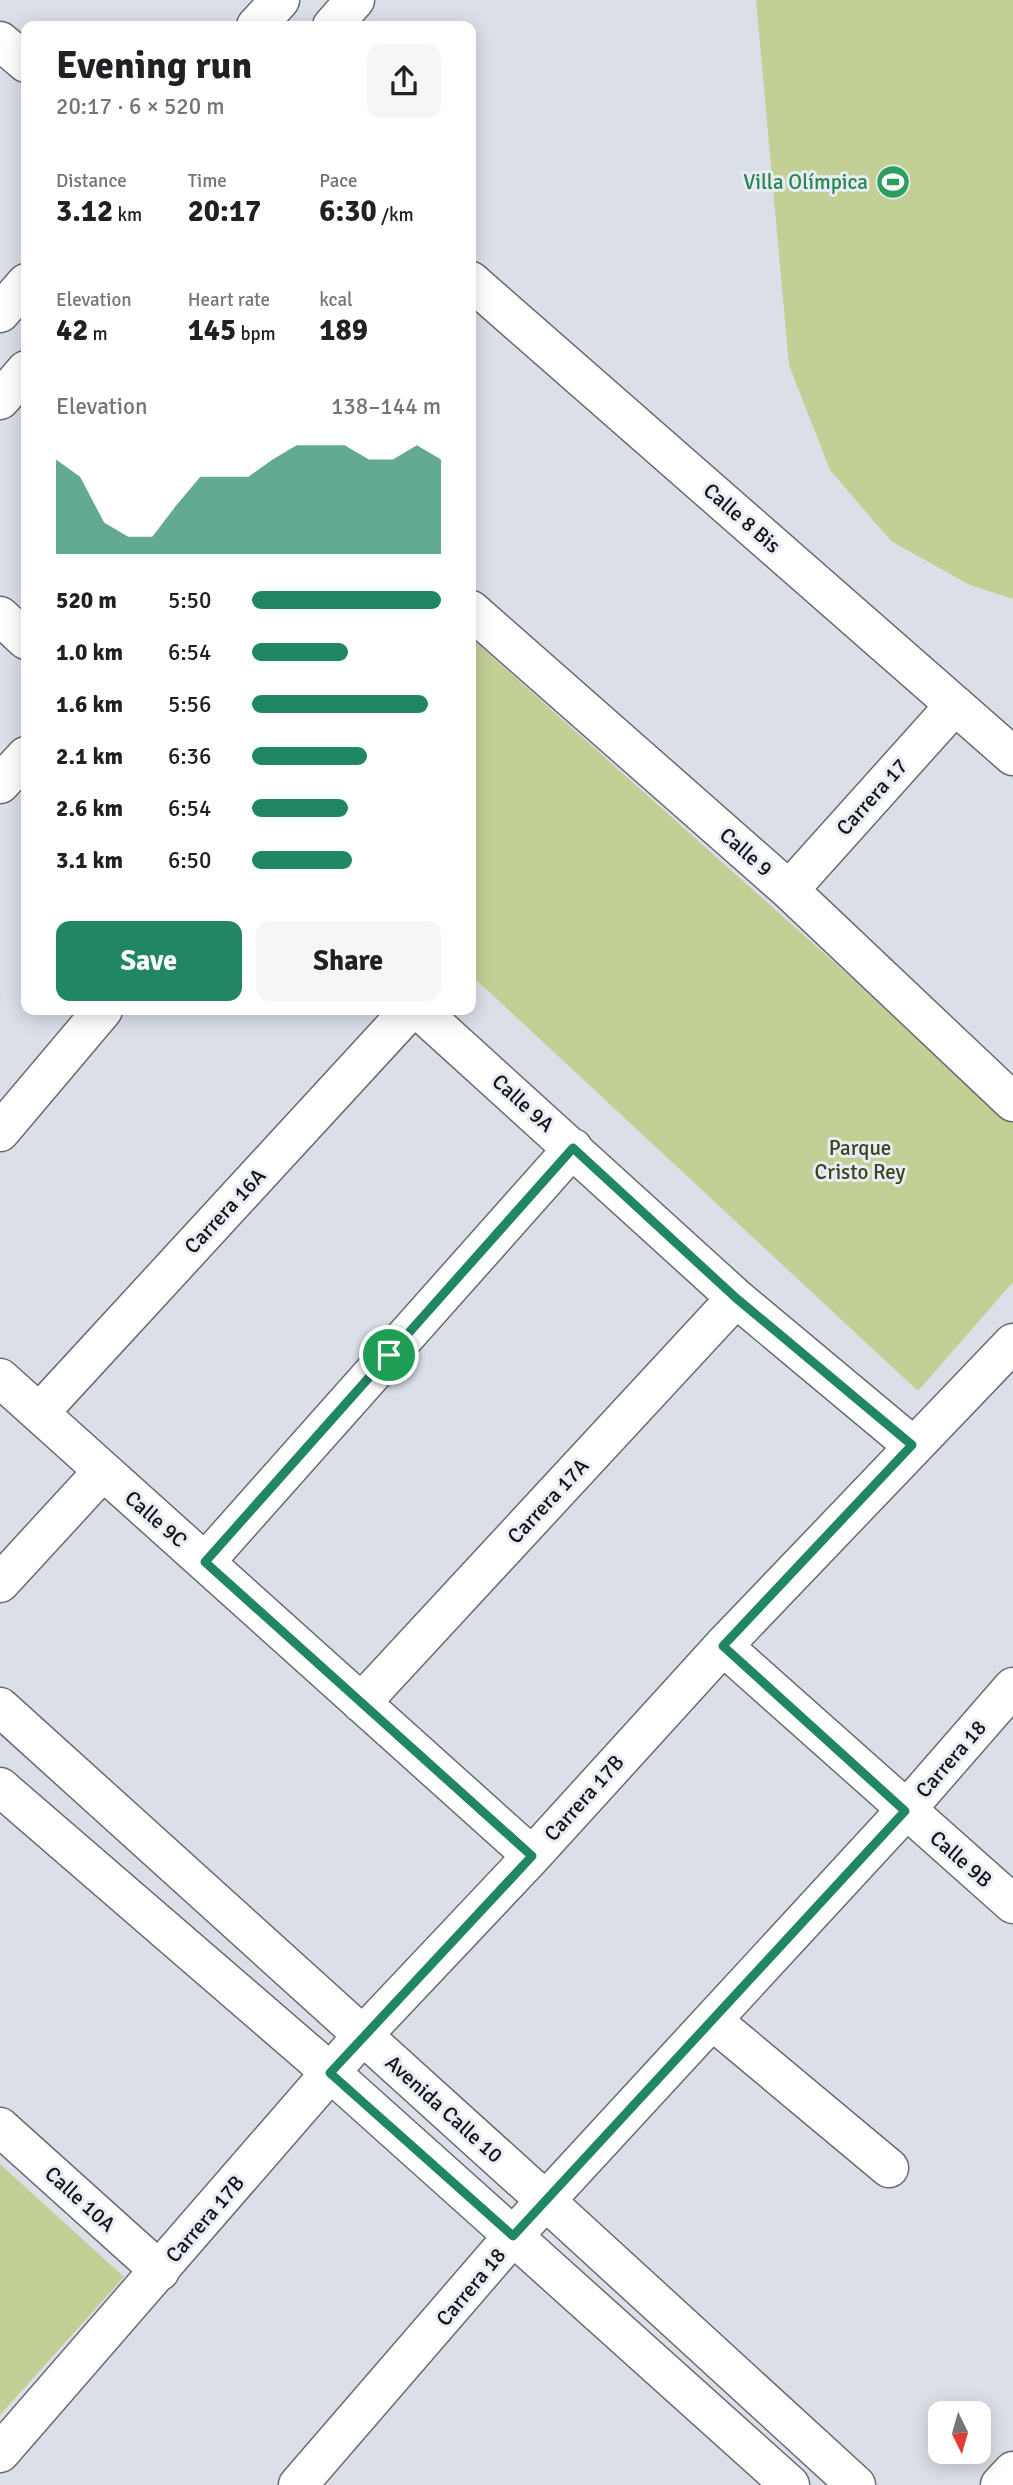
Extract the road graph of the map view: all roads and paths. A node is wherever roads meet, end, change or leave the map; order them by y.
1 (280, 0) edge
2 (355, 0) edge
3 (261, 21) edge
4 (336, 21) edge
5 (0, 41) edge
6 (21, 59) edge
7 (476, 286) edge
8 (21, 289) edge
9 (0, 313) edge
10 (21, 376) edge
11 (0, 400) edge
12 (476, 614) edge
13 (0, 616) edge
14 (21, 635) edge
15 (955, 705) junction
16 (1013, 756) edge
17 (21, 762) edge
18 (0, 785) edge
19 (789, 890) junction
20 (99, 1015) edge
21 (405, 1015) edge
22 (425, 1015) edge
23 (1013, 1102) edge
24 (0, 1132) edge
25 (573, 1148) junction
26 (736, 1298) junction
27 (1013, 1343) edge
28 (0, 1378) edge
29 (40, 1412) junction
30 (912, 1445) junction
31 (102, 1472) junction
32 (205, 1562) junction
33 (0, 1583) edge
34 (723, 1646) junction
35 (1013, 1687) edge
36 (361, 1703) junction
37 (0, 1707) edge
38 (0, 1787) edge
39 (905, 1811) junction
40 (532, 1856) junction
41 (1013, 1904) edge
42 (713, 2021) junction
43 (362, 2036) junction
44 (330, 2073) junction
45 (0, 2127) edge
46 (889, 2168) dead end
47 (547, 2202) junction
48 (513, 2236) junction
49 (160, 2271) junction
50 (0, 2453) edge
51 (1013, 2471) edge
52 (314, 2480) edge
53 (790, 2485) edge
54 (856, 2485) edge
55 (1000, 2485) edge

1 - 3 main road
2 - 4 main road
5 - 6 main road
7 - 15 main road, Calle 8 Bis
8 - 9 main road
10 - 11 main road
12 - 19 main road, Calle 9
13 - 14 main road
15 - 16 main road, Calle 8 Bis
15 - 19 main road, Carrera 17
17 - 18 main road
19 - 23 main road, Calle 9
20 - 24 main road
21 - 29 main road, Carrera 16A
22 - 25 main road, Calle 9A
25 - 26 main road, Calle 9A
25 - 32 main road
26 - 30 main road, Calle 9A
26 - 36 main road, Carrera 17A
27 - 30 main road, Carrera 17B
28 - 29 main road, Calle 9C
29 - 31 main road, Calle 9C
30 - 34 main road, Carrera 17B
31 - 32 main road, Calle 9C
31 - 33 main road
32 - 36 main road, Calle 9C
34 - 39 main road, Calle 9B
34 - 40 main road, Carrera 17B
35 - 39 main road, Carrera 18
36 - 40 main road, Calle 9C
37 - 43 main road, Avenida Calle 10
38 - 44 main road
39 - 41 main road, Calle 9B
39 - 42 main road, Carrera 18
40 - 43 main road, Carrera 17B
42 - 46 main road
42 - 47 main road, Carrera 18
43 - 44 main road, Carrera 17B
43 - 47 main road, Avenida Calle 10
44 - 48 main road
44 - 49 main road, Carrera 17B
45 - 49 main road, Calle 10A
47 - 48 main road, Carrera 18
47 - 54 main road, Avenida Calle 10
48 - 52 main road, Carrera 18
48 - 53 main road
49 - 50 main road, Carrera 17B
51 - 55 main road

